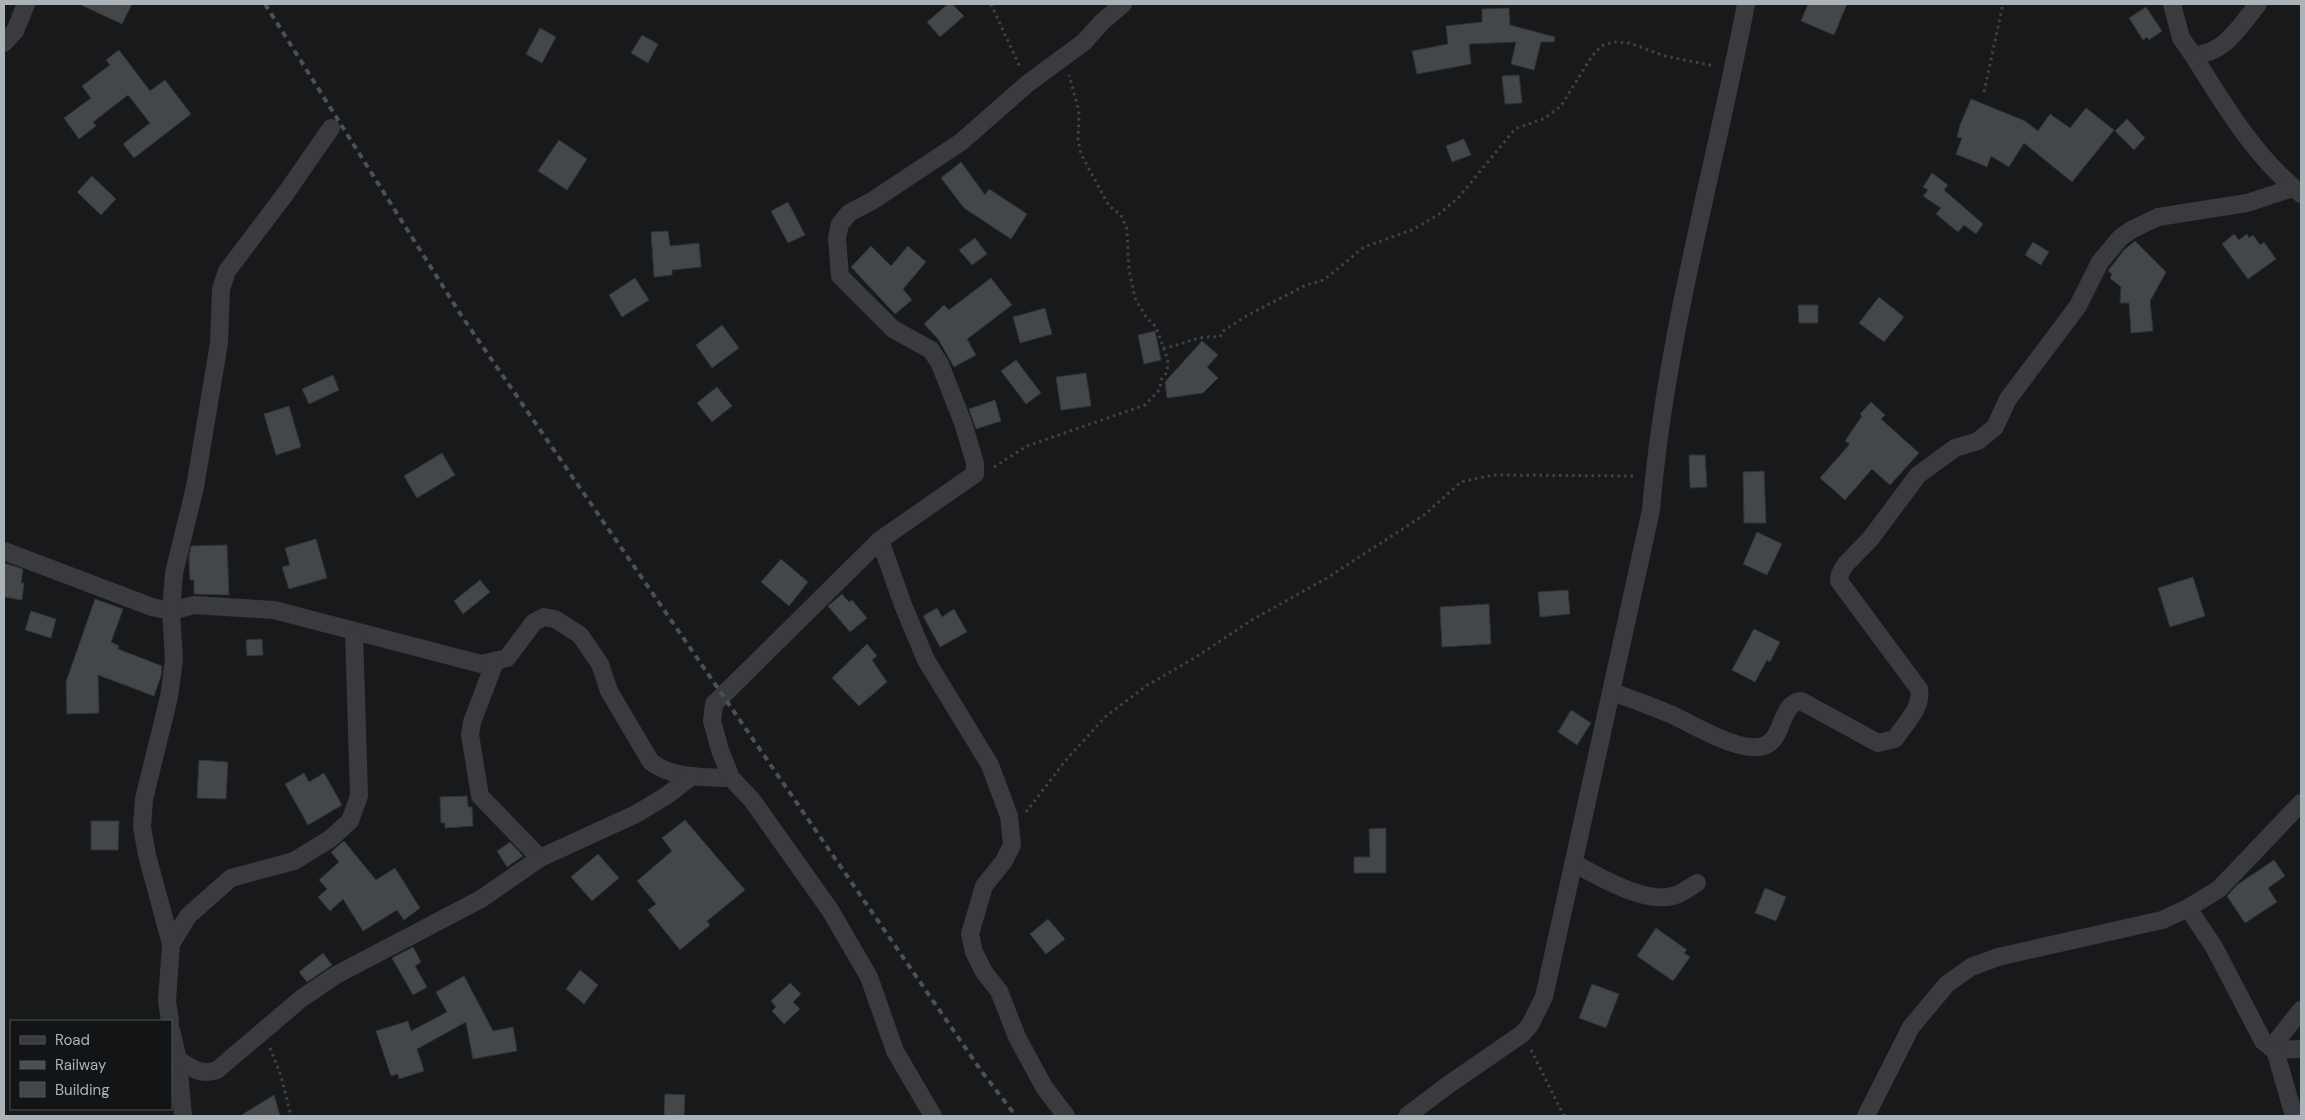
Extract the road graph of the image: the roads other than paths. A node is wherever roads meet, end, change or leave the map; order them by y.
1 (26, 4) edge
2 (1123, 4) edge
3 (1746, 4) edge
4 (2172, 4) edge
5 (2258, 4) edge
6 (4, 42) edge
7 (2193, 55) junction
8 (331, 128) dead end
9 (2297, 191) edge
10 (880, 540) junction
11 (4, 551) edge
12 (171, 611) junction
13 (354, 632) junction
14 (495, 662) junction
15 (1612, 692) junction
16 (692, 776) junction
17 (732, 778) junction
18 (2301, 803) edge
19 (540, 858) junction
20 (1572, 863) junction
21 (1697, 883) dead end
22 (2188, 908) junction
23 (171, 944) junction
24 (2301, 1010) edge
25 (170, 1020) edge
26 (172, 1034) edge
27 (2273, 1049) junction
28 (2301, 1049) edge
29 (178, 1060) junction
30 (183, 1116) edge
31 (933, 1116) edge
32 (1066, 1116) edge
33 (1407, 1116) edge
34 (1866, 1116) edge
35 (2294, 1116) edge

1 - 6 street
2 - 10 street
3 - 15 street
4 - 7 street
5 - 7 street
7 - 9 street
8 - 12 street
9 - 15 street
10 - 17 street
10 - 32 street
11 - 12 street
12 - 13 street
12 - 23 street
13 - 14 street
13 - 23 street
14 - 16 street
14 - 19 street
15 - 20 street
16 - 17 street
16 - 19 street
17 - 31 street
18 - 22 street
19 - 29 street
20 - 21 street
20 - 33 street
22 - 27 street
22 - 34 street
23 - 25 street
24 - 27 street
26 - 29 street
27 - 28 street
27 - 35 street
29 - 30 street

